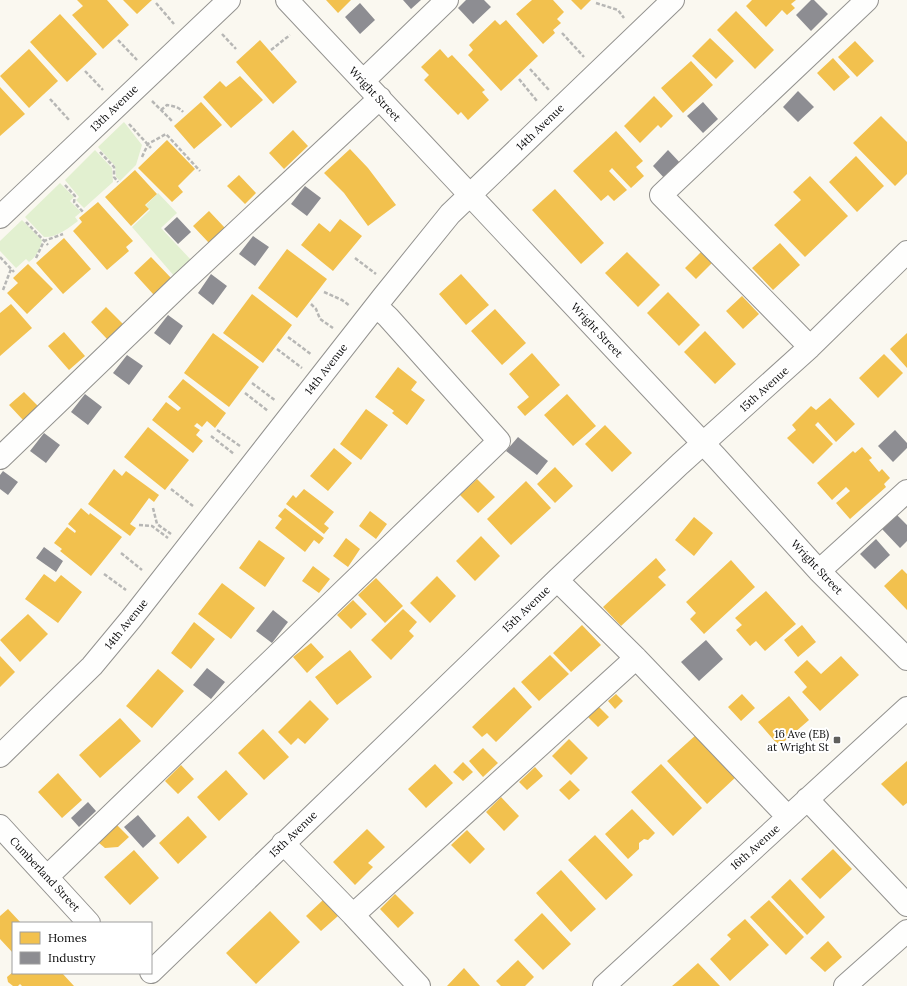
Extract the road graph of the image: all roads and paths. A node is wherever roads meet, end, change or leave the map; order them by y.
1 (229, 0) edge
2 (287, 0) edge
3 (447, 0) edge
4 (673, 0) edge
5 (868, 0) edge
6 (156, 3) dead end
7 (596, 3) dead end
8 (628, 21) dead end
9 (176, 26) dead end
10 (218, 29) dead end
11 (295, 31) dead end
12 (562, 33) dead end
13 (118, 40) dead end
14 (236, 49) dead end
15 (271, 50) dead end
16 (587, 60) dead end
17 (139, 62) dead end
18 (530, 69) dead end
19 (85, 71) dead end
20 (519, 79) dead end
21 (363, 81) junction
22 (106, 93) dead end
23 (552, 94) dead end
24 (148, 96) dead end
25 (380, 98) junction
26 (50, 99) dead end
27 (540, 105) dead end
28 (161, 110) junction
29 (183, 112) dead end
30 (124, 119) dead end
31 (173, 122) dead end
32 (73, 125) dead end
33 (148, 144) junction
34 (95, 147) dead end
35 (151, 148) dead end
36 (142, 157) dead end
37 (200, 171) dead end
38 (61, 180) dead end
39 (118, 182) dead end
40 (470, 195) junction
41 (83, 212) dead end
42 (0, 217) edge
43 (22, 217) dead end
44 (63, 234) dead end
45 (44, 241) junction
46 (48, 245) dead end
47 (907, 252) edge
48 (0, 257) edge
49 (36, 258) dead end
50 (354, 258) dead end
51 (11, 269) junction
52 (14, 272) dead end
53 (379, 277) dead end
54 (3, 290) dead end
55 (324, 292) dead end
56 (311, 304) dead end
57 (376, 306) junction
58 (354, 309) dead end
59 (337, 331) dead end
60 (288, 337) dead end
61 (810, 347) junction
62 (277, 349) dead end
63 (316, 357) dead end
64 (305, 371) dead end
65 (252, 383) dead end
66 (245, 393) dead end
67 (279, 404) dead end
68 (271, 414) dead end
69 (217, 430) dead end
70 (211, 436) dead end
71 (702, 444) junction
72 (244, 449) dead end
73 (237, 457) dead end
74 (0, 458) edge
75 (171, 489) dead end
76 (907, 491) edge
77 (153, 508) dead end
78 (196, 509) dead end
79 (139, 525) dead end
80 (174, 537) dead end
81 (171, 541) dead end
82 (121, 553) dead end
83 (819, 571) junction
84 (145, 573) dead end
85 (104, 574) dead end
86 (557, 580) junction
87 (132, 594) dead end
88 (636, 658) junction
89 (907, 659) edge
90 (907, 708) edge
91 (0, 756) edge
92 (807, 799) junction
93 (788, 817) junction
94 (0, 826) edge
95 (283, 843) junction
96 (47, 877) junction
97 (907, 905) edge
98 (353, 915) junction
99 (88, 922) edge
100 (907, 931) edge
101 (152, 970) edge
102 (418, 986) edge
103 (604, 986) edge
104 (845, 986) edge

1 - 42 street, 13th Avenue
2 - 21 street, Wright Street
3 - 21 street
4 - 40 street, 14th Avenue
5 - 61 street
6 - 9 path
7 - 8 path
10 - 14 path
11 - 15 path
12 - 16 path
13 - 17 path
18 - 23 path
19 - 22 path
20 - 27 path
21 - 25 street, Wright Street
24 - 28 path
25 - 40 street, Wright Street
25 - 74 street
26 - 32 path
28 - 29 path
28 - 31 path
30 - 33 path
33 - 35 path
33 - 36 path
33 - 37 path
34 - 39 path
38 - 41 path
40 - 57 street, 14th Avenue
40 - 71 street, Wright Street
43 - 45 path
44 - 45 path
45 - 46 path
45 - 49 path
47 - 61 street, 15th Avenue
48 - 51 path
50 - 53 path
51 - 52 path
51 - 54 path
55 - 58 path
56 - 59 path
57 - 91 street, 14th Avenue
57 - 96 street
60 - 63 path
61 - 71 street, 15th Avenue
62 - 64 path
65 - 67 path
66 - 68 path
69 - 72 path
70 - 73 path
71 - 83 street, Wright Street
71 - 86 street, 15th Avenue
75 - 78 path
76 - 83 street
77 - 80 path
79 - 81 path
82 - 84 path
83 - 89 street, Wright Street
85 - 87 path
86 - 88 street
86 - 95 street, 15th Avenue
88 - 93 street
88 - 98 street
90 - 92 street, 16th Avenue
92 - 93 street, 16th Avenue
92 - 97 street
93 - 103 street, 16th Avenue
94 - 96 street, Cumberland Street
95 - 98 street
95 - 101 street, 15th Avenue
96 - 99 street, Cumberland Street
98 - 102 street
100 - 104 street

